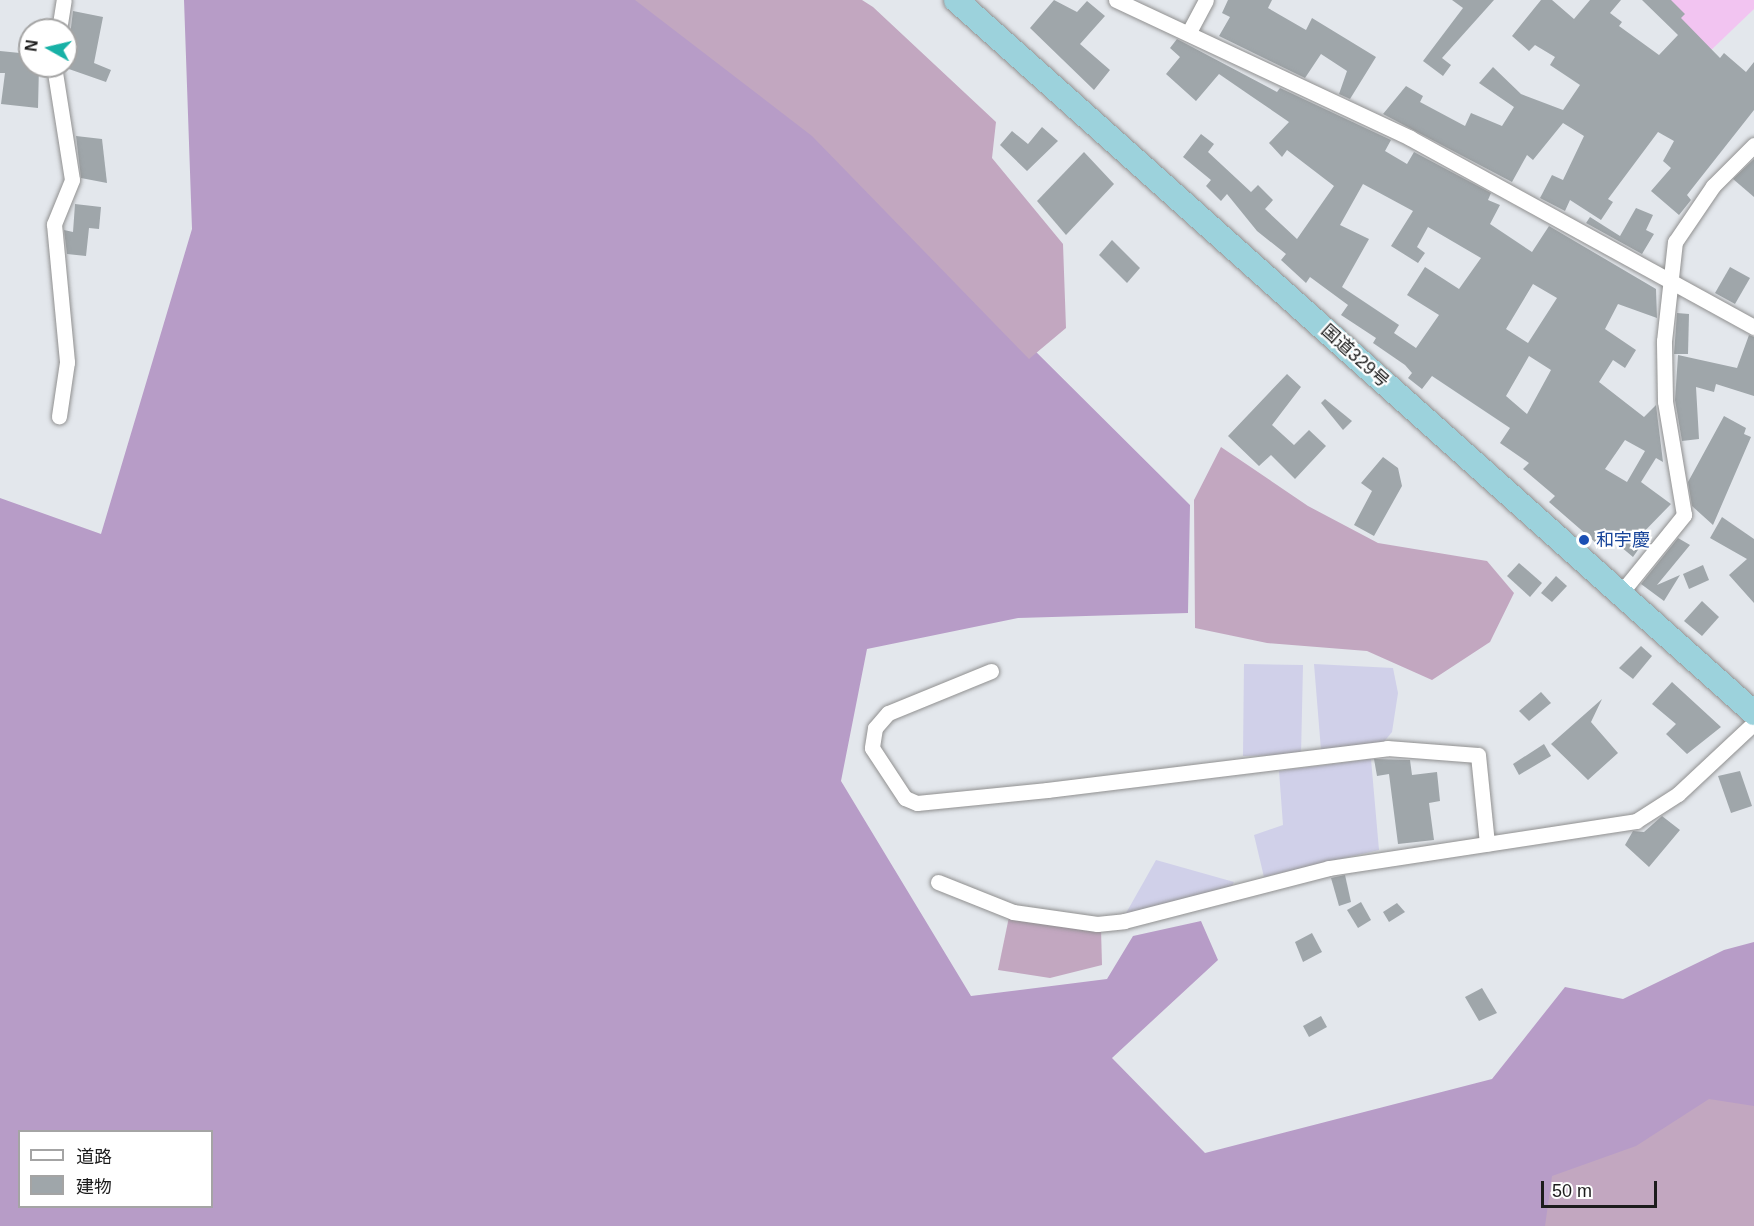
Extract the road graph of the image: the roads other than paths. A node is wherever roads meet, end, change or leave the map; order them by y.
1 (64, 0) edge
2 (956, 0) edge
3 (1116, 0) edge
4 (1206, 0) edge
5 (61, 18) edge
6 (1184, 30) junction
7 (56, 78) edge
8 (1754, 145) edge
9 (1668, 276) junction
10 (1754, 327) edge
11 (59, 416) dead end
12 (1620, 594) junction
13 (991, 670) dead end
14 (1754, 712) edge
15 (1754, 723) edge
16 (1487, 844) junction
17 (938, 882) dead end

1 - 5 street
2 - 12 highway, 国道329号
3 - 6 street
4 - 6 street
6 - 9 street
7 - 11 street
8 - 9 street
9 - 10 street
9 - 12 street
12 - 14 highway, 国道329号
13 - 16 street
15 - 16 street
16 - 17 street

